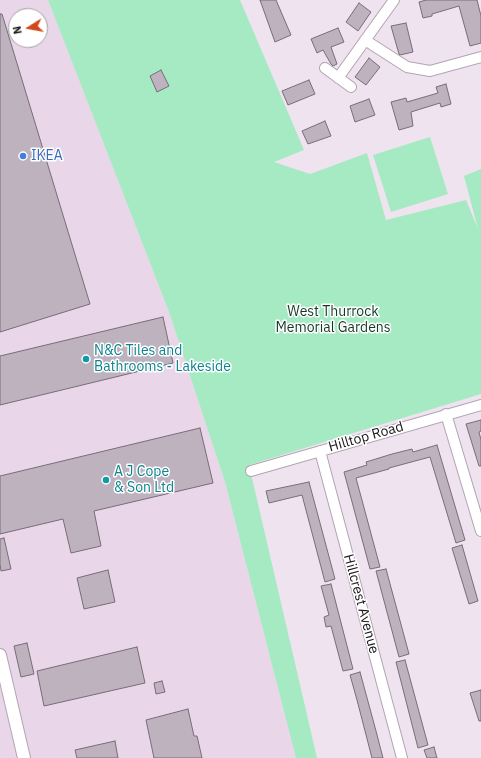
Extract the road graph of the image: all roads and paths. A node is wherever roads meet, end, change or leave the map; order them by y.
1 (391, 1) edge
2 (364, 40) junction
3 (481, 57) edge
4 (325, 68) dead end
5 (338, 78) junction
6 (351, 87) dead end
7 (481, 405) edge
8 (446, 414) junction
9 (320, 451) junction
10 (251, 471) dead end
11 (481, 531) edge
12 (0, 654) edge
13 (24, 758) edge
14 (402, 758) edge

1 - 2 street
2 - 3 street
2 - 5 street
4 - 5 street
5 - 6 street
7 - 8 street, Hilltop Road
8 - 9 street, Hilltop Road
8 - 11 street
9 - 10 street, Hilltop Road
9 - 14 street, Hillcrest Avenue
12 - 13 street

